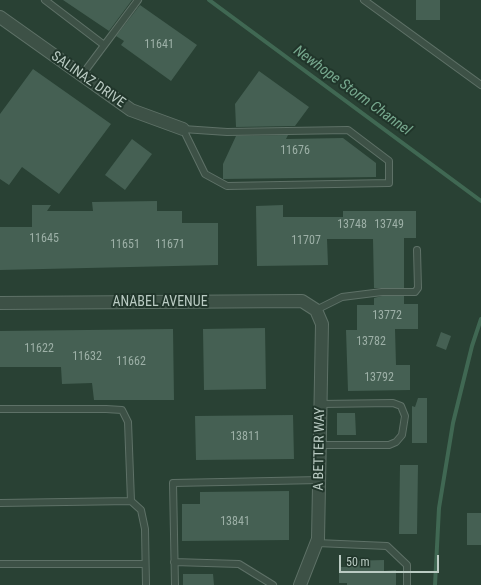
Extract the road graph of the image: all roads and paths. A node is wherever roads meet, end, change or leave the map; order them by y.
1 (44, 0) edge
2 (138, 0) edge
3 (364, 0) edge
4 (0, 17) edge
5 (104, 45) junction
6 (82, 75) junction
7 (481, 85) edge
8 (183, 129) junction
9 (417, 250) dead end
10 (0, 303) edge
11 (316, 310) junction
12 (321, 404) junction
13 (0, 409) edge
14 (320, 445) junction
15 (320, 480) junction
16 (131, 501) junction
17 (0, 503) edge
18 (317, 543) junction
19 (174, 562) junction
20 (0, 564) edge
21 (146, 564) junction
22 (146, 585) edge
23 (175, 585) edge
24 (273, 585) edge
25 (300, 585) edge
26 (407, 585) edge

1 - 5 lane
2 - 5 lane
3 - 7 lane
4 - 6 street, SALINAZ DRIVE
5 - 6 lane
6 - 8 street, SALINAZ DRIVE
8 - 8 lane
9 - 11 lane
10 - 11 street, ANABEL AVENUE
11 - 12 street, A BETTER WAY
12 - 14 street, A BETTER WAY
12 - 14 lane
13 - 16 lane
14 - 15 street, A BETTER WAY
15 - 18 street, A BETTER WAY
15 - 19 lane
16 - 17 lane
16 - 21 lane
18 - 25 street, A BETTER WAY
18 - 26 lane
19 - 23 lane
19 - 24 lane
20 - 21 lane
21 - 22 lane

